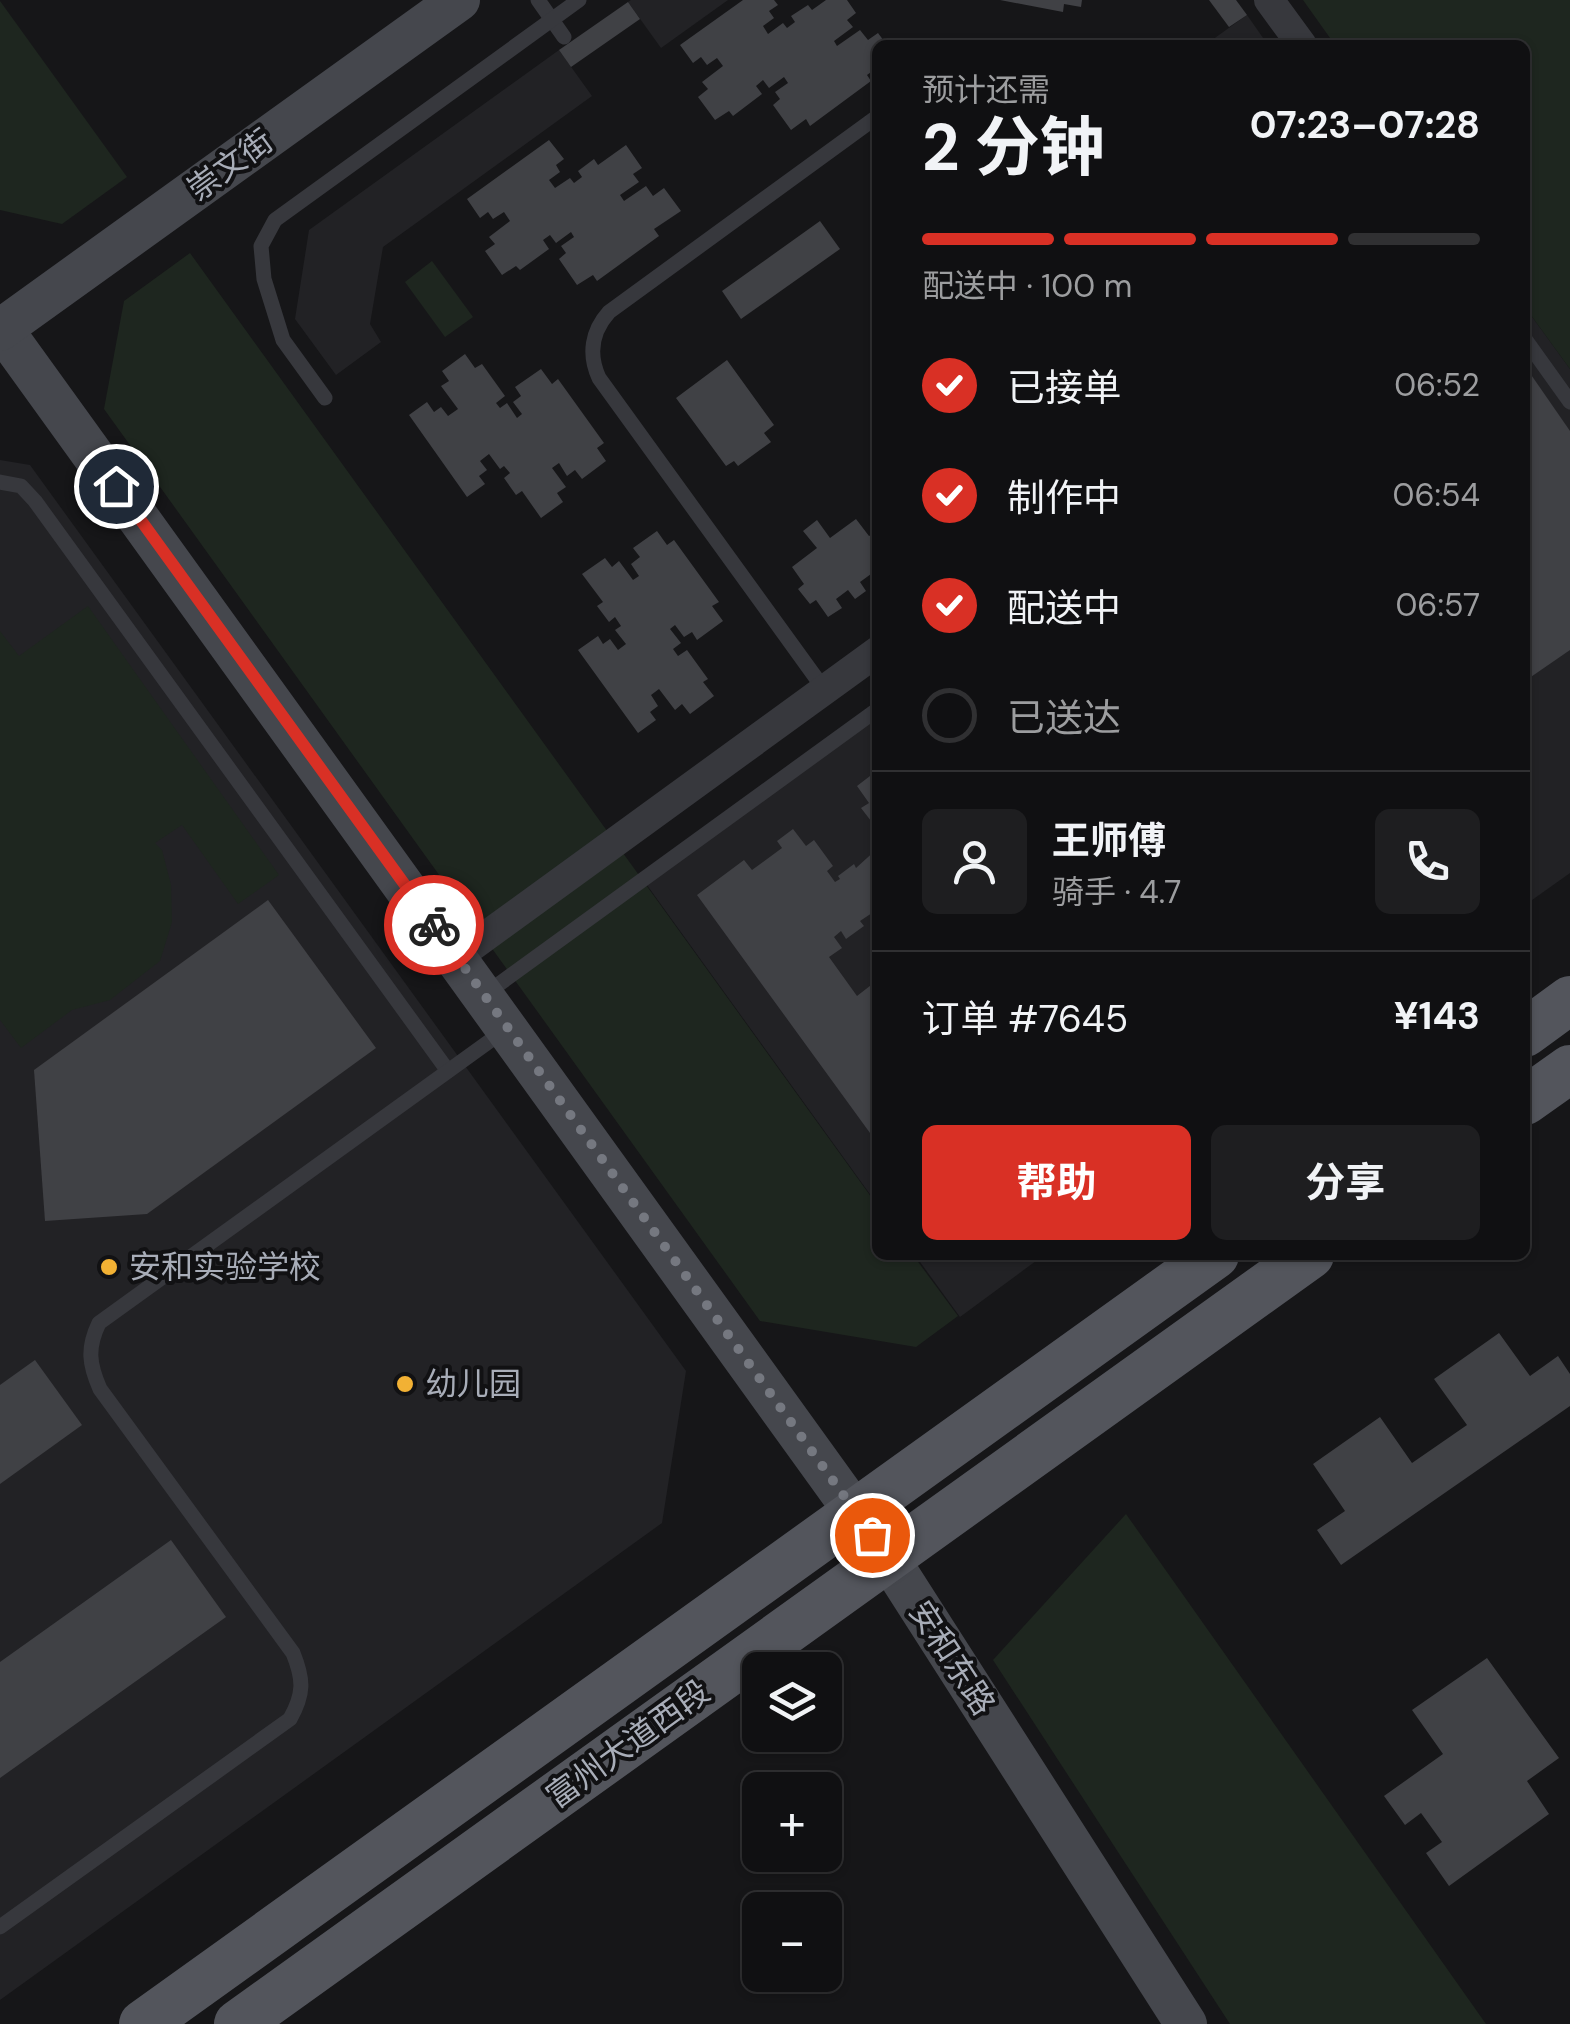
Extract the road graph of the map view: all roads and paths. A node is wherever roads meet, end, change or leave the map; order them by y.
1 (459, 0) edge
2 (538, 0) edge
3 (579, 0) edge
4 (1269, 0) edge
5 (552, 20) junction
6 (564, 37) dead end
7 (1298, 40) edge
8 (872, 120) edge
9 (1, 330) edge
10 (1530, 346) edge
11 (325, 398) dead end
12 (1570, 402) edge
13 (0, 482) edge
14 (872, 654) edge
15 (824, 690) junction
16 (872, 714) edge
17 (458, 957) junction
18 (1570, 1000) edge
19 (496, 1012) junction
20 (1530, 1029) edge
21 (1570, 1069) edge
22 (448, 1071) junction
23 (1530, 1097) edge
24 (1208, 1260) edge
25 (1303, 1260) edge
26 (856, 1513) junction
27 (888, 1558) junction
28 (0, 1927) edge
29 (144, 2024) edge
30 (238, 2024) edge
31 (1186, 2024) edge

1 - 9 street, 崇文街
2 - 5 lane
3 - 5 lane
4 - 7 street
5 - 6 lane
5 - 11 lane
8 - 15 lane
9 - 17 street, 安和东路
10 - 12 lane
13 - 22 lane
14 - 15 street
15 - 17 street
16 - 19 lane
17 - 19 street, 安和东路
18 - 20 main road
19 - 22 lane
19 - 26 street, 安和东路
21 - 23 main road
22 - 28 lane
24 - 26 main road, 富州大道西段
25 - 27 main road, 富州大道西段
26 - 27 street, 安和东路
26 - 29 main road, 富州大道西段
27 - 30 main road, 富州大道西段
27 - 31 street, 安和东路

